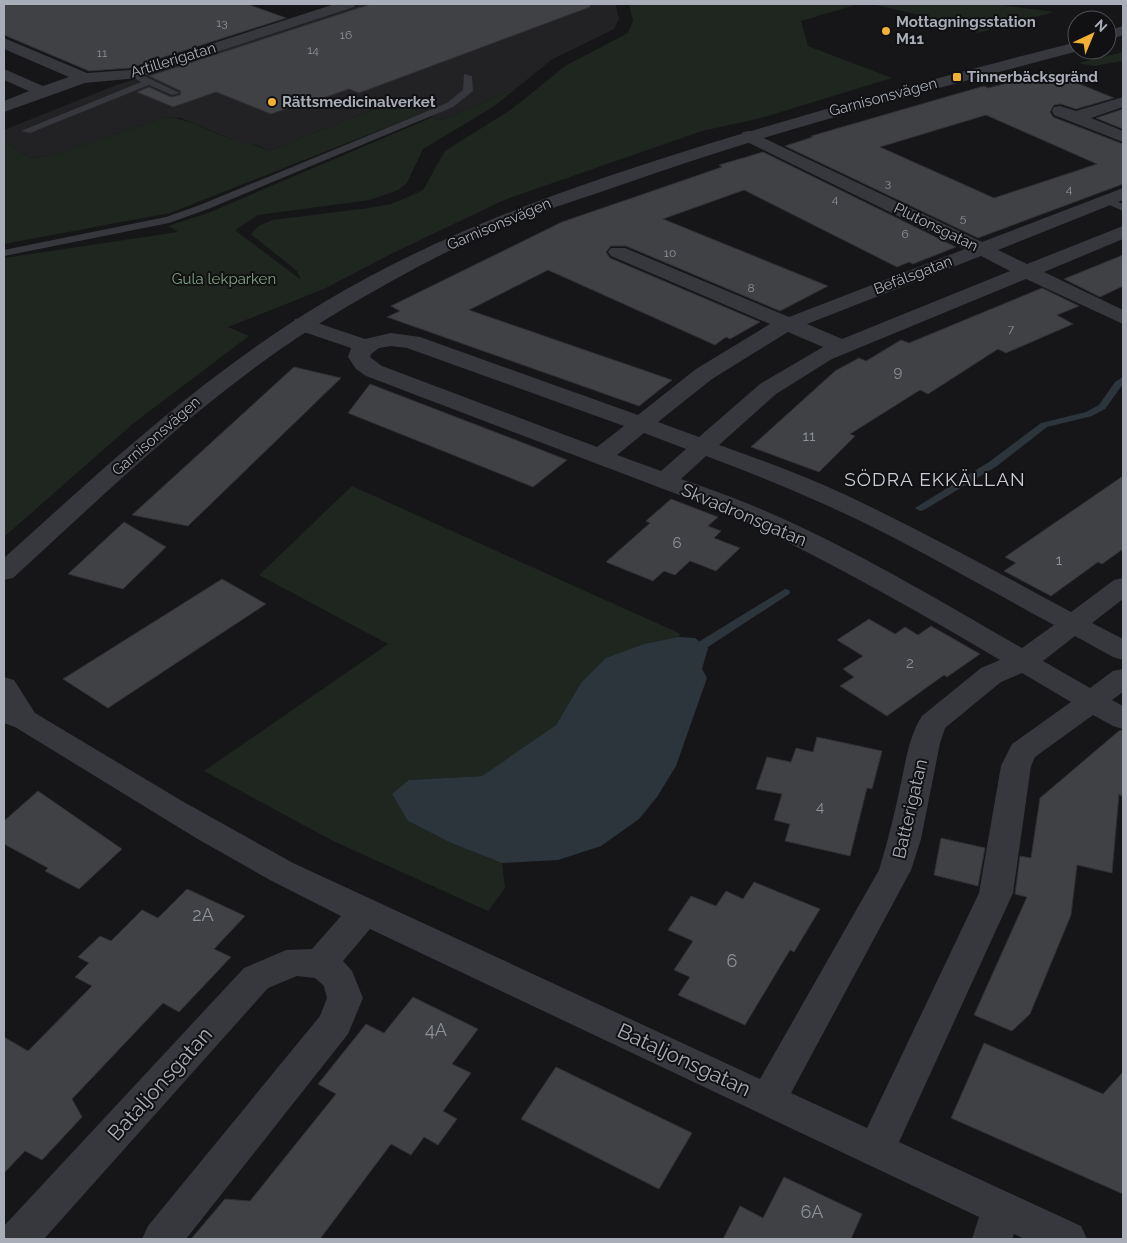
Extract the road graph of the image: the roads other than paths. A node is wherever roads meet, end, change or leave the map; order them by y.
1 (349, 4) edge
2 (288, 7) dead end
3 (313, 16) junction
4 (4, 43) edge
5 (1067, 50) edge
6 (4, 74) edge
7 (132, 75) junction
8 (467, 76) dead end
9 (85, 78) junction
10 (149, 82) junction
11 (41, 91) junction
12 (175, 93) dead end
13 (1123, 102) edge
14 (4, 107) edge
15 (26, 131) dead end
16 (749, 136) junction
17 (1123, 137) edge
18 (1118, 201) edge
19 (1123, 232) edge
20 (980, 249) junction
21 (618, 252) dead end
22 (4, 253) edge
23 (1028, 271) junction
24 (1123, 318) edge
25 (303, 324) junction
26 (787, 324) junction
27 (366, 346) junction
28 (840, 346) junction
29 (641, 424) junction
30 (702, 447) junction
31 (600, 457) junction
32 (664, 481) junction
33 (5, 572) edge
34 (1123, 586) edge
35 (1073, 624) junction
36 (1123, 651) edge
37 (1024, 661) junction
38 (1123, 678) edge
39 (4, 687) edge
40 (1090, 700) junction
41 (14, 716) edge
42 (1123, 719) edge
43 (365, 912) junction
44 (319, 964) junction
45 (768, 1100) junction
46 (876, 1150) junction
47 (997, 1224) edge
48 (18, 1239) edge
49 (162, 1239) edge
50 (1067, 1239) edge

1 - 3 street, Artillerigatan
2 - 3 street
3 - 7 street, Artillerigatan
4 - 9 street
5 - 16 street, Garnisonsvägen
6 - 11 street
7 - 9 street, Artillerigatan
7 - 10 lane
8 - 22 lane
9 - 11 street, Artillerigatan
10 - 12 lane
10 - 15 lane
11 - 14 street, Artillerigatan
13 - 17 street
16 - 20 street, Plutonsgatan
16 - 25 street, Garnisonsvägen
18 - 20 street, Befälsgatan
19 - 23 street
20 - 23 street, Plutonsgatan
20 - 26 street, Befälsgatan
21 - 26 street
23 - 24 street, Plutonsgatan
23 - 28 street
25 - 27 street
25 - 33 street, Garnisonsvägen
26 - 28 street
26 - 29 street, Befälsgatan
27 - 29 street
27 - 31 street, Skvadronsgatan
28 - 30 street
29 - 30 street
29 - 31 street, Befälsgatan
30 - 32 street
30 - 35 street
31 - 32 street, Skvadronsgatan
32 - 37 street, Skvadronsgatan
34 - 35 street, Batterigatan
35 - 36 street
35 - 37 street, Batterigatan
37 - 40 street, Skvadronsgatan
37 - 45 street, Batterigatan
38 - 40 street
39 - 41 street, Bataljonsgatan
40 - 42 street, Skvadronsgatan
40 - 46 street
41 - 43 street, Bataljonsgatan
43 - 44 street
43 - 45 street, Bataljonsgatan
44 - 48 street, Bataljonsgatan
44 - 49 street
45 - 46 street, Bataljonsgatan
46 - 47 street, Bataljonsgatan
47 - 50 street, Bataljonsgatan

